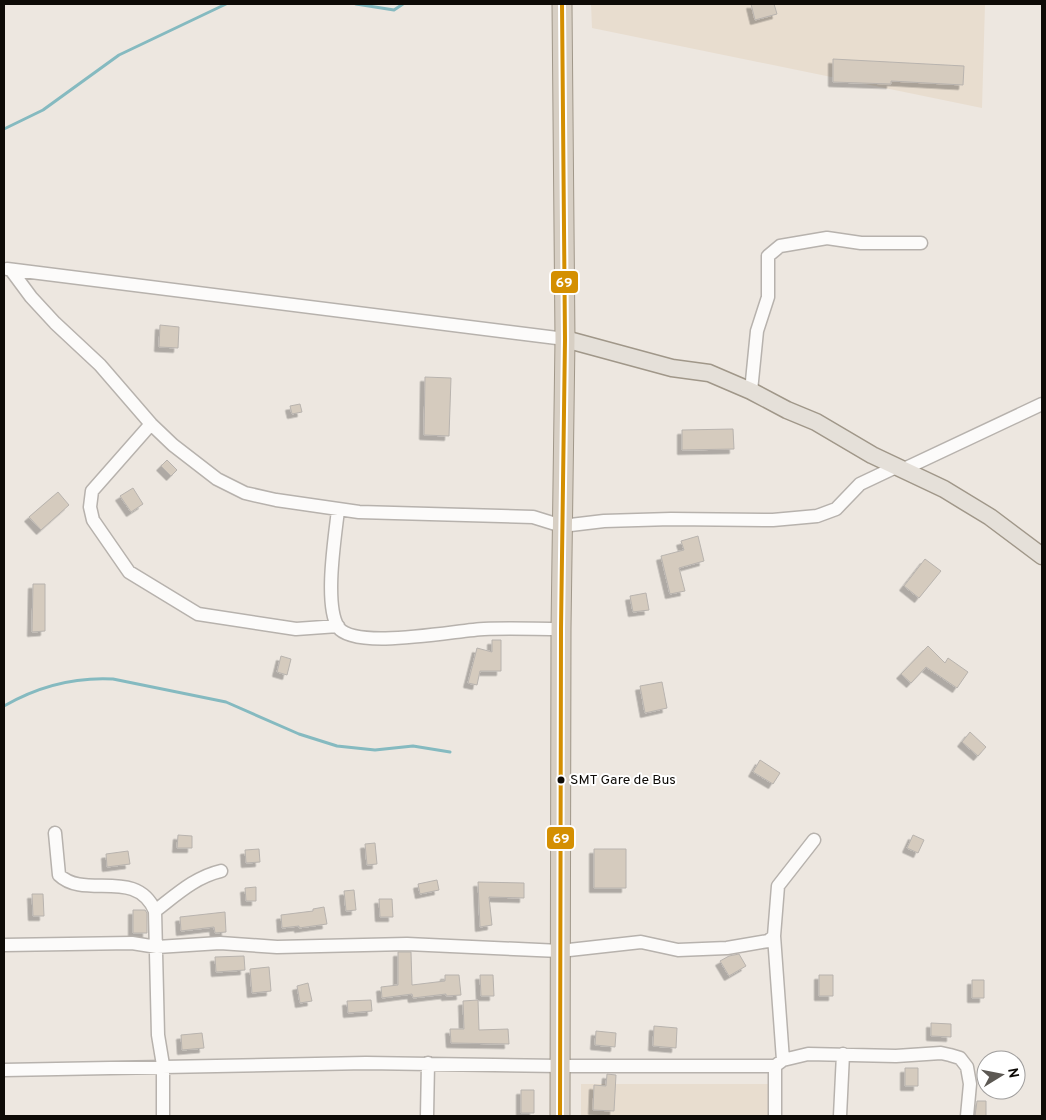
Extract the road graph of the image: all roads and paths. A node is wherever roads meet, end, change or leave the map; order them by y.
1 (562, 4) edge
2 (921, 243) dead end
3 (8, 269) edge
4 (565, 339) junction
5 (751, 391) junction
6 (1042, 404) edge
7 (151, 424) junction
8 (901, 468) junction
9 (338, 510) junction
10 (562, 526) junction
11 (1042, 556) edge
12 (338, 626) junction
13 (560, 629) junction
14 (55, 833) dead end
15 (814, 840) dead end
16 (221, 871) dead end
17 (155, 911) junction
18 (774, 936) junction
19 (4, 945) edge
20 (157, 947) junction
21 (560, 951) junction
22 (843, 1054) junction
23 (428, 1063) junction
24 (779, 1063) junction
25 (163, 1065) junction
26 (560, 1066) junction
27 (4, 1070) edge
28 (163, 1116) edge
29 (427, 1116) edge
30 (560, 1116) edge
31 (775, 1116) edge
32 (840, 1116) edge
33 (967, 1116) edge

1 - 4 highway
2 - 5 street
3 - 4 street
3 - 7 street
4 - 5 main road
4 - 10 highway
5 - 8 main road
6 - 8 street
7 - 9 street
7 - 12 street
8 - 10 street
8 - 11 main road
9 - 10 street
9 - 12 street
10 - 13 highway
12 - 13 street
13 - 21 highway
14 - 17 street
15 - 18 street
16 - 17 street
17 - 20 street
18 - 21 street
18 - 24 street
19 - 20 street
20 - 21 street
20 - 25 street
21 - 26 highway
22 - 24 street
22 - 32 street
22 - 33 street
23 - 25 street
23 - 26 street
23 - 29 street
24 - 26 street
24 - 31 street
25 - 27 street
25 - 28 street
26 - 30 highway

